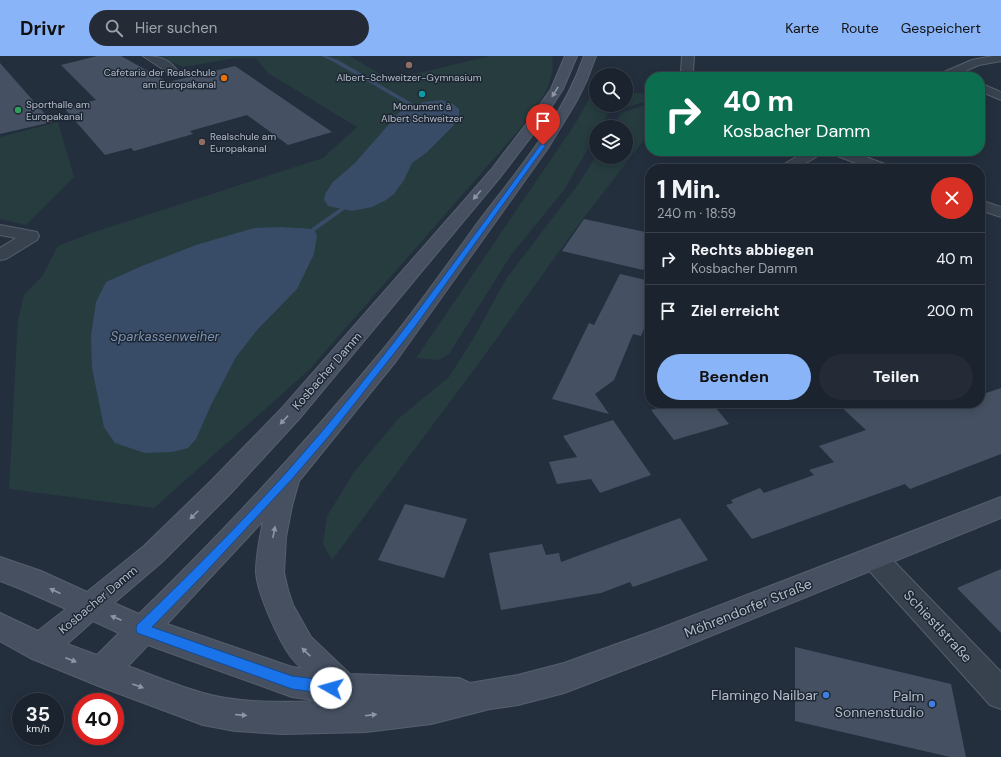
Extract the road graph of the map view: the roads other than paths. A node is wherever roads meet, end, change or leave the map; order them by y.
1 (148, 56) edge
2 (571, 56) edge
3 (590, 56) edge
4 (688, 56) edge
5 (963, 56) edge
6 (1001, 58) edge
7 (976, 62) junction
8 (171, 70) dead end
9 (687, 72) edge
10 (956, 72) edge
11 (985, 90) edge
12 (1001, 96) edge
13 (808, 156) edge
14 (851, 156) edge
15 (794, 164) edge
16 (872, 164) edge
17 (985, 206) edge
18 (1001, 212) edge
19 (0, 230) edge
20 (0, 255) edge
21 (289, 476) junction
22 (1001, 507) edge
23 (874, 558) junction
24 (0, 569) edge
25 (91, 607) junction
26 (0, 626) edge
27 (142, 629) junction
28 (40, 648) junction
29 (101, 672) junction
30 (344, 689) junction
31 (490, 694) junction
32 (1001, 694) edge

1 - 8 street
2 -> 25 street, Kosbacher Damm
3 - 21 street
4 - 9 street
5 - 7 street
6 - 7 street
7 - 10 street
11 - 12 street
13 - 15 street
14 - 16 street
17 - 18 street
19 - 20 street
21 - 27 street
30 -> 21 street
22 - 23 street, Möhrendorfer Straße
23 - 31 street, Möhrendorfer Straße
23 - 32 street, Schiestlstraße
25 -> 24 street, Möhrendorfer Straße
27 -> 25 street, Möhrendorfer Straße
25 - 28 street, Kosbacher Damm
26 - 28 street, Möhrendorfer Straße
27 - 29 street
27 - 30 street, Möhrendorfer Straße
28 -> 29 street, Möhrendorfer Straße
29 -> 31 street, Möhrendorfer Straße
30 - 31 street, Möhrendorfer Straße

